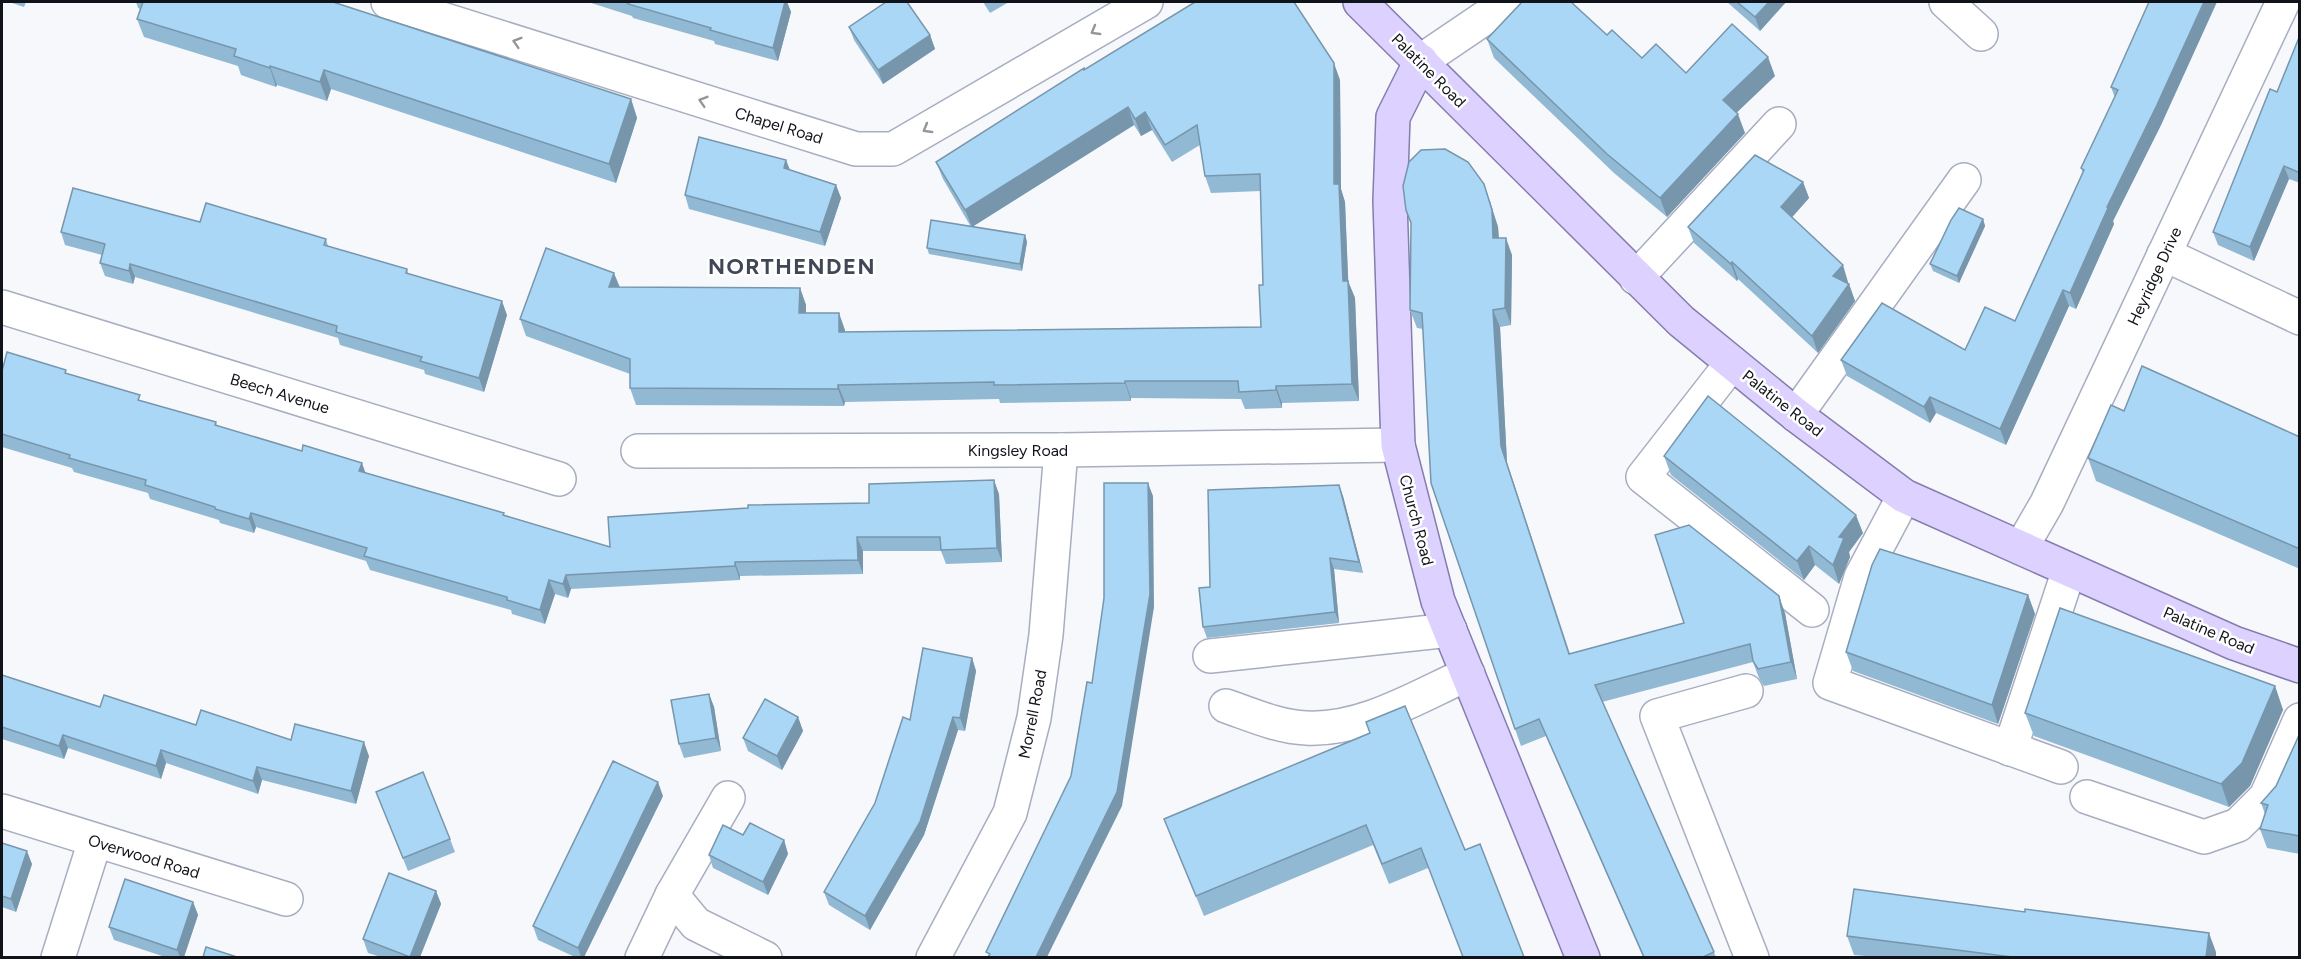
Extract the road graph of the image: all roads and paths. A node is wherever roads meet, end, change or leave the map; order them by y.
1 (388, 2) edge
2 (1146, 2) edge
3 (1360, 2) edge
4 (1508, 2) edge
5 (1946, 2) edge
6 (2283, 2) edge
7 (1981, 34) dead end
8 (1421, 61) junction
9 (1779, 124) dead end
10 (1964, 180) dead end
11 (2164, 254) junction
12 (1636, 278) junction
13 (2, 307) edge
14 (2300, 318) edge
15 (1732, 363) junction
16 (1796, 415) junction
17 (1398, 445) junction
18 (1061, 450) junction
19 (638, 451) dead end
20 (559, 479) dead end
21 (1904, 495) junction
22 (2021, 548) junction
23 (2069, 570) junction
24 (1812, 610) dead end
25 (1450, 630) junction
26 (1210, 656) dead end
27 (2300, 666) edge
28 (1468, 674) junction
29 (1746, 691) dead end
30 (1226, 706) dead end
31 (2300, 720) edge
32 (2010, 749) junction
33 (2061, 767) dead end
34 (2087, 797) dead end
35 (729, 798) dead end
36 (2, 811) edge
37 (95, 841) junction
38 (672, 895) junction
39 (286, 898) dead end
40 (58, 957) edge
41 (642, 957) edge
42 (765, 957) edge
43 (933, 957) edge
44 (1583, 957) edge
45 (1752, 957) edge

2 -> 1 street, Chapel Road
3 - 8 main road, Palatine Road
4 - 8 street
5 - 7 street
6 - 11 street, Heyridge Drive
8 - 12 main road, Palatine Road
8 - 17 main road, Church Road
9 - 12 street
10 - 16 street
11 - 14 street
11 - 22 street, Heyridge Drive
12 - 15 main road, Palatine Road
13 - 20 street, Beech Avenue
15 - 16 main road, Palatine Road
15 - 24 street
16 - 21 main road, Palatine Road
17 - 18 street, Kingsley Road
17 - 25 main road, Church Road
18 - 19 street, Kingsley Road
18 - 43 street, Morrell Road
21 - 22 main road, Palatine Road
21 - 32 street
22 - 23 main road, Palatine Road
23 - 27 main road, Palatine Road
23 - 32 street
25 - 26 street
25 - 28 main road, Church Road
28 - 30 street
28 - 44 main road, Church Road
29 - 45 street
31 - 34 street
32 - 33 street
35 - 38 street
36 - 37 street, Overwood Road
37 - 39 street, Overwood Road
37 - 40 street
38 - 41 street
38 - 42 street

